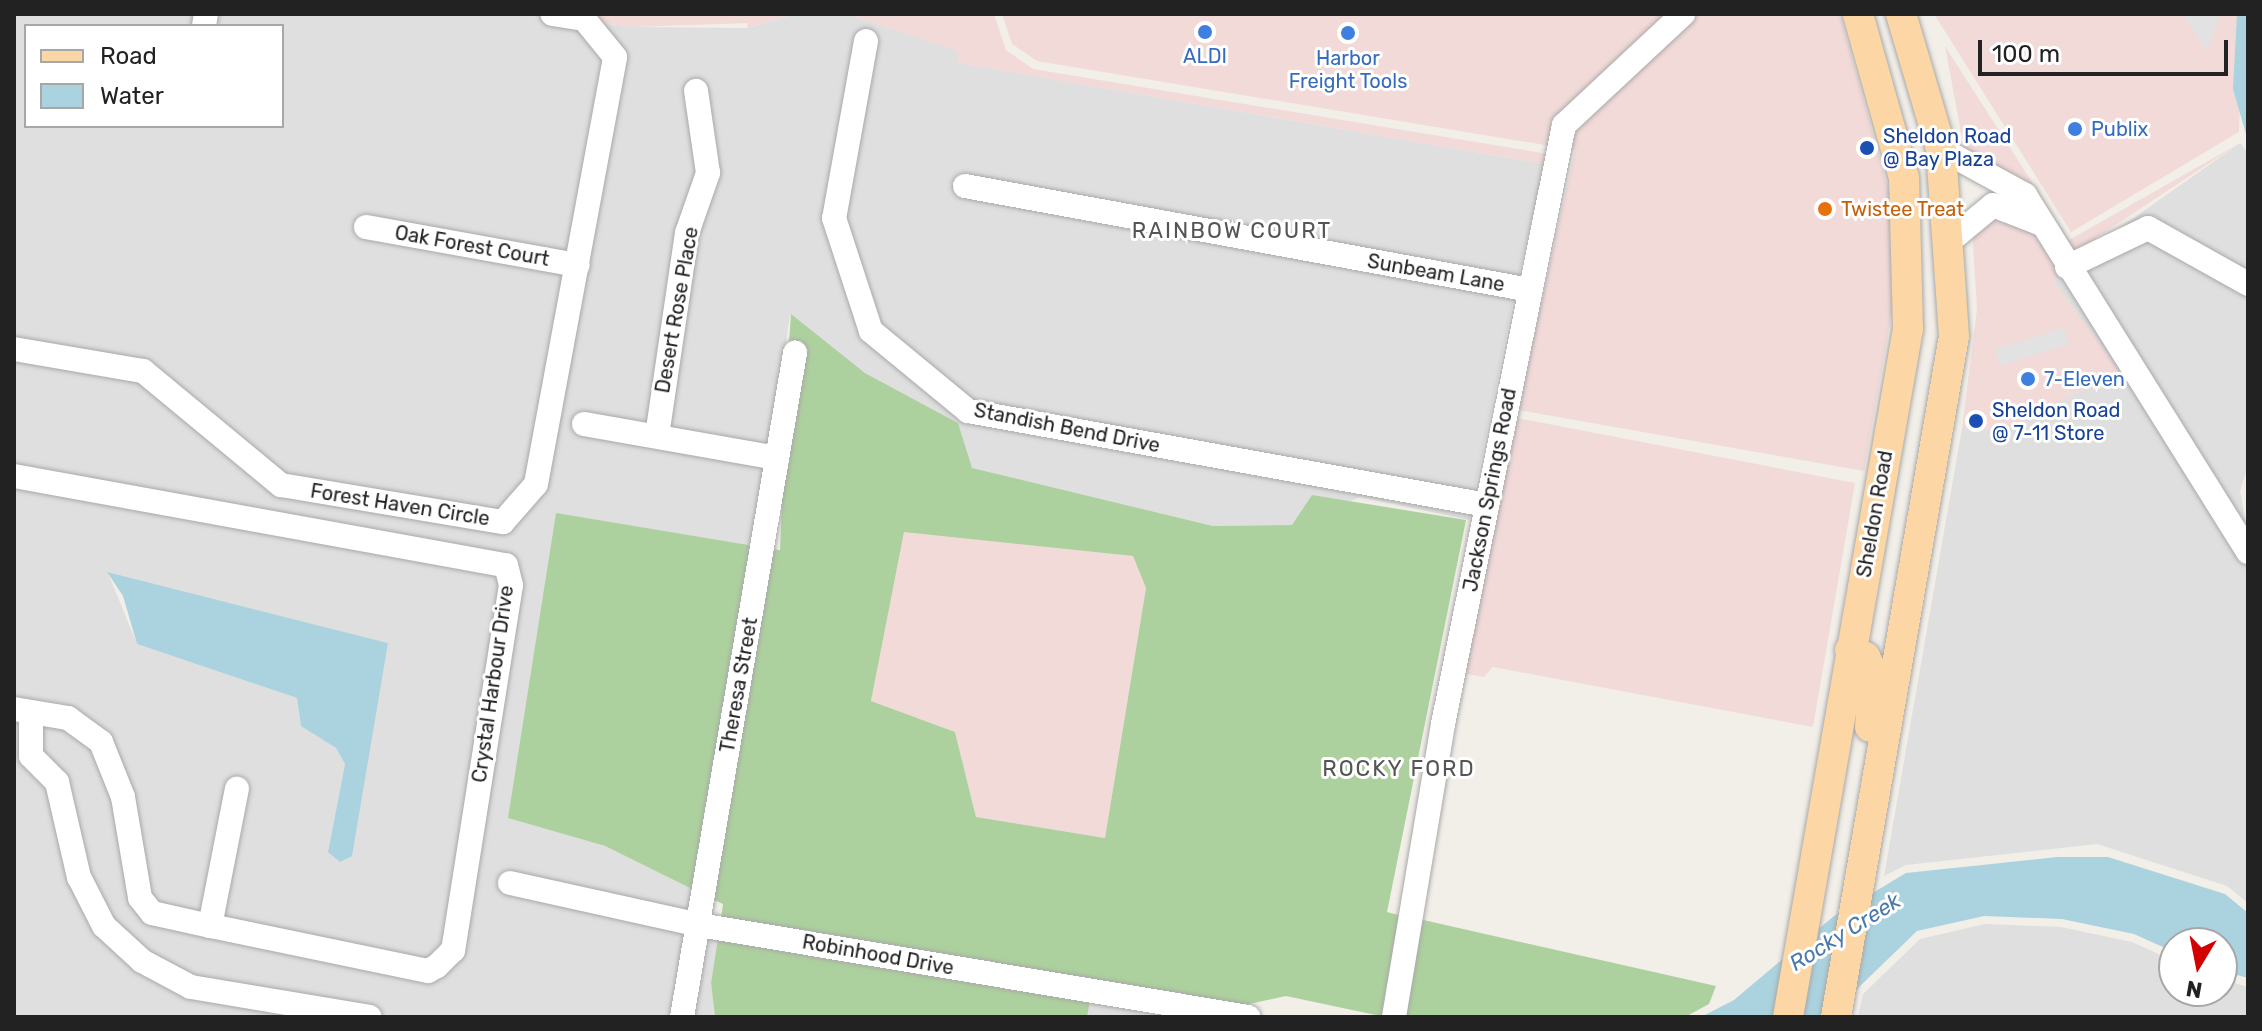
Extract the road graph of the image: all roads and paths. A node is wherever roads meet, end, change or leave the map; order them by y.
1 (552, 14) edge
2 (1683, 14) edge
3 (1858, 14) edge
4 (1901, 14) edge
5 (866, 41) dead end
6 (696, 91) dead end
7 (1941, 149) junction
8 (965, 186) dead end
9 (2039, 223) junction
10 (366, 227) dead end
11 (1952, 239) junction
12 (578, 265) junction
13 (2067, 267) junction
14 (2248, 284) edge
15 (1530, 290) junction
16 (14, 349) edge
17 (795, 353) dead end
18 (584, 424) dead end
19 (657, 436) junction
20 (777, 458) junction
21 (14, 476) edge
22 (1487, 505) junction
23 (2248, 552) edge
24 (1850, 650) junction
25 (23, 711) edge
26 (22, 758) edge
27 (237, 789) dead end
28 (1868, 842) junction
29 (510, 883) dead end
30 (699, 925) junction
31 (210, 926) junction
32 (370, 1017) edge
33 (682, 1017) edge
34 (1248, 1017) edge
35 (1394, 1017) edge
36 (1788, 1017) edge
37 (1836, 1017) edge

1 - 12 street, Forest Haven Circle
2 - 15 street, Jackson Springs Road
3 - 24 main road, Sheldon Road
4 - 7 main road
5 - 22 street, Standish Bend Drive
6 - 19 street, Desert Rose Place
7 - 9 street
7 - 11 main road
8 - 15 street, Sunbeam Lane
9 - 11 street
9 - 13 street
10 - 12 street, Oak Forest Court
11 - 28 main road
12 - 16 street, Forest Haven Circle
13 - 14 street
13 - 23 street
15 - 22 street, Jackson Springs Road
17 - 20 street, Theresa Street
18 - 19 street
19 - 20 street
20 - 30 street, Theresa Street
21 - 31 street, Crystal Harbour Drive
22 - 35 street, Jackson Springs Road
24 - 28 main road
24 - 36 main road, Sheldon Road
25 - 26 street
25 - 31 street, Crystal Harbour Drive
26 - 32 street
27 - 31 street
28 - 37 main road
29 - 30 street, Robinhood Drive
30 - 33 street, Theresa Street
30 - 34 street, Robinhood Drive

